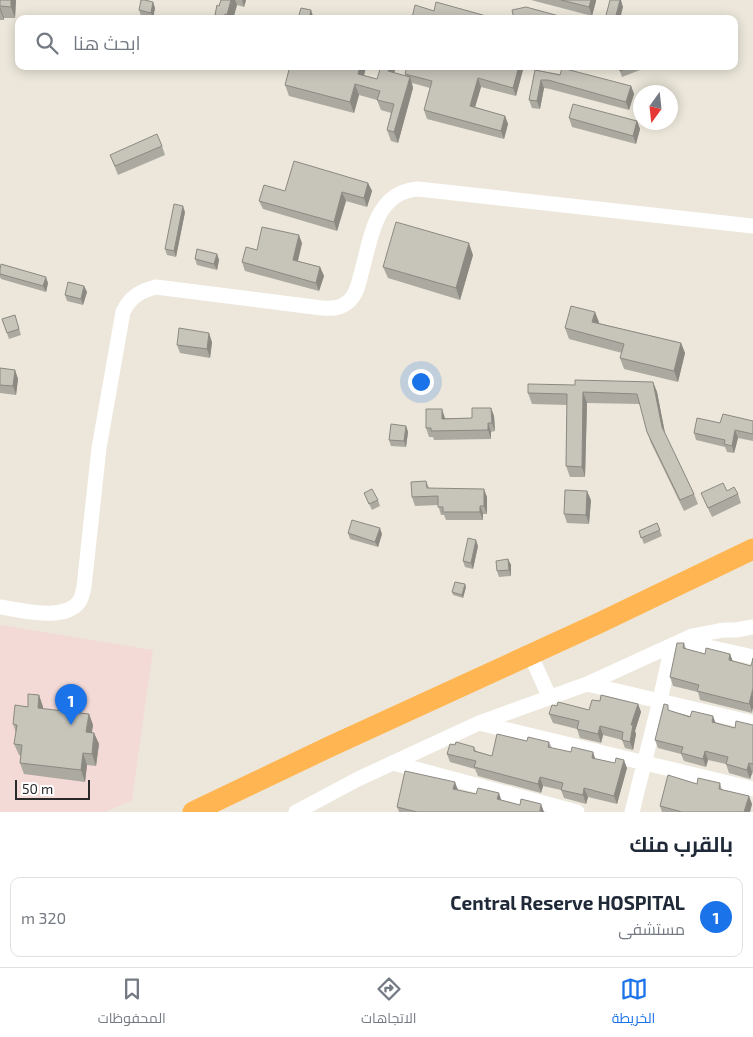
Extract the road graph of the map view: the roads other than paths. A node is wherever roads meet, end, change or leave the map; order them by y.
1 (753, 226) edge
2 (753, 550) edge
3 (753, 563) edge
4 (0, 607) edge
5 (753, 627) edge
6 (676, 644) junction
7 (753, 657) edge
8 (535, 665) junction
9 (587, 684) junction
10 (550, 698) junction
11 (660, 700) junction
12 (479, 723) junction
13 (753, 723) edge
14 (393, 763) junction
15 (645, 763) junction
16 (753, 790) edge
17 (300, 810) edge
18 (193, 812) edge
19 (223, 812) edge
20 (321, 812) edge
21 (577, 812) edge
22 (632, 812) edge

1 - 4 street
2 - 18 highway
3 - 8 highway
5 - 6 street
6 - 7 street
6 - 9 street
6 - 11 street
8 - 10 street
8 - 19 highway
9 - 10 street
9 - 11 street
10 - 12 street
11 - 13 street
11 - 15 street
12 - 14 street
12 - 15 street
14 - 17 street
14 - 21 street
15 - 16 street
15 - 22 street
17 - 20 street

